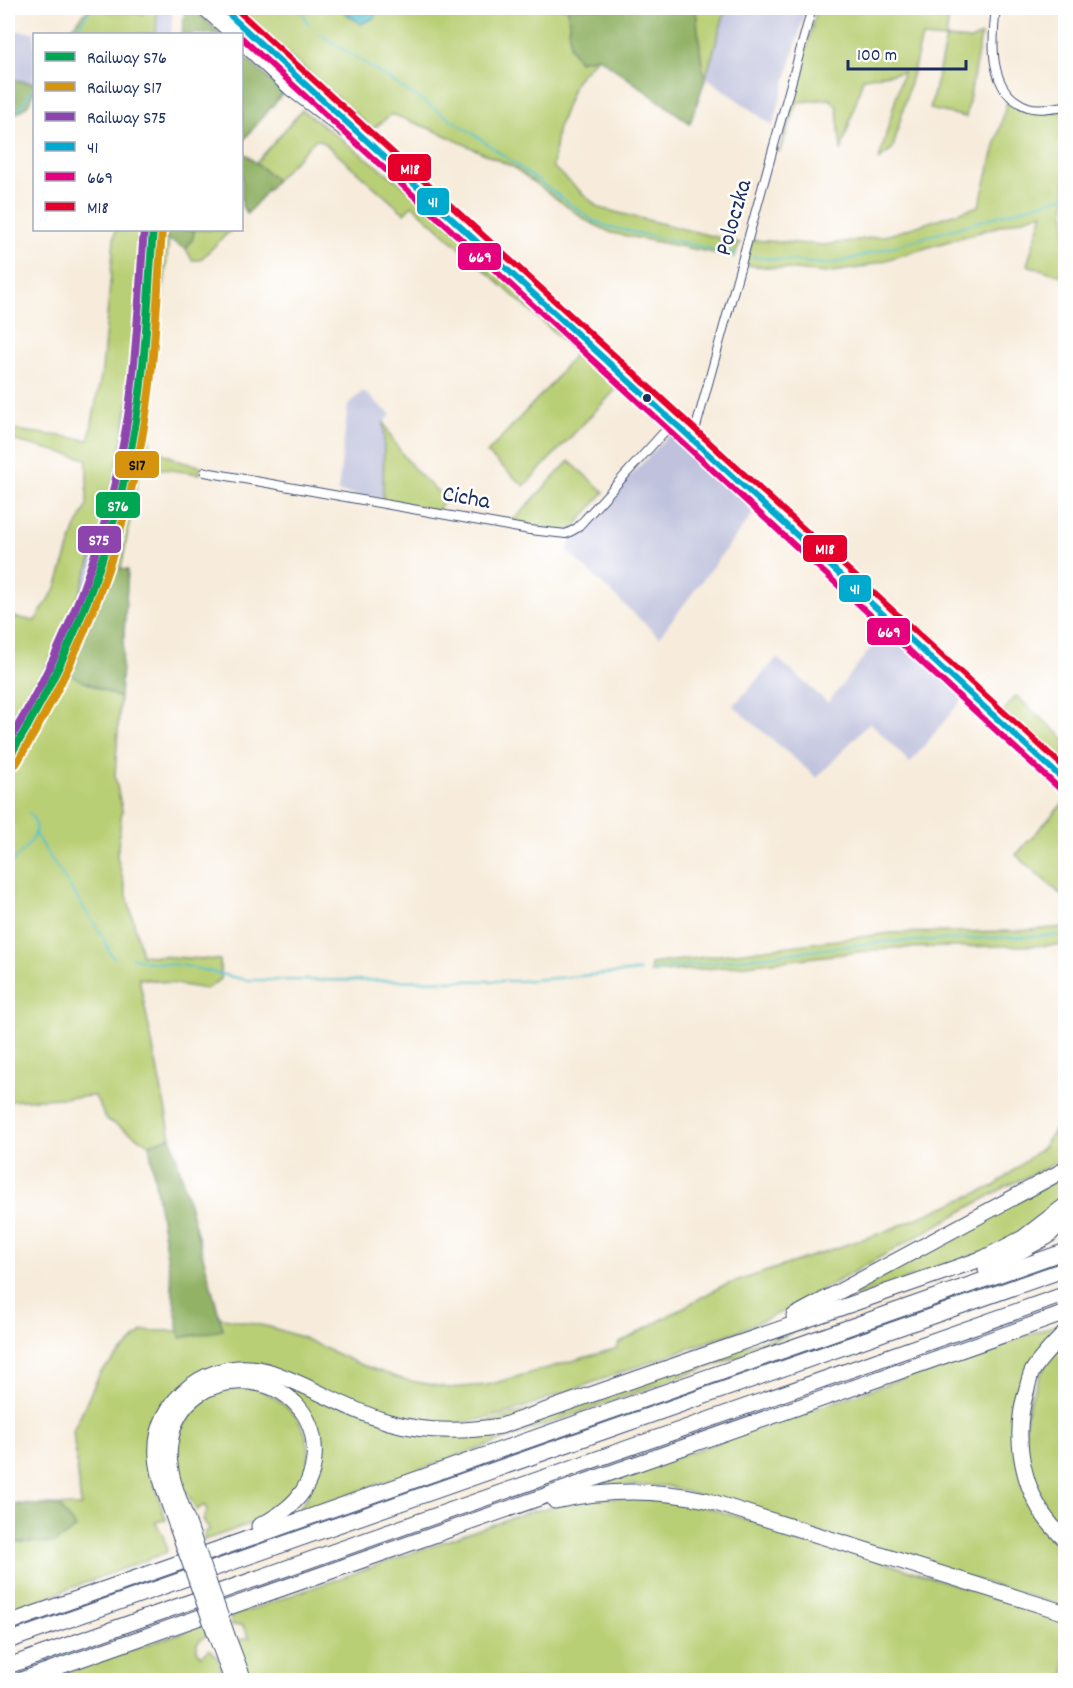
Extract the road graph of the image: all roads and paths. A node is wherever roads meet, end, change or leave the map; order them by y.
1 (204, 8) edge
2 (222, 8) edge
3 (812, 8) edge
4 (996, 8) edge
5 (232, 33) edge
6 (243, 43) edge
7 (1065, 106) edge
8 (425, 191) junction
9 (674, 421) junction
10 (693, 438) junction
11 (205, 472) dead end
12 (1065, 782) edge
13 (1065, 1169) edge
14 (1065, 1205) edge
15 (1065, 1218) edge
16 (1065, 1251) edge
17 (1065, 1269) edge
18 (1065, 1294) edge
19 (902, 1308) junction
20 (1065, 1313) edge
21 (1065, 1332) edge
22 (739, 1343) junction
23 (491, 1515) junction
24 (182, 1525) junction
25 (1065, 1539) edge
26 (208, 1552) junction
27 (1065, 1613) edge
28 (8, 1623) edge
29 (223, 1640) junction
30 (8, 1641) edge
31 (8, 1666) edge
32 (21, 1680) edge
33 (232, 1680) edge
34 (244, 1680) edge

1 - 5 main road
2 - 8 main road
3 - 10 street, Poloczka
4 - 7 street
6 - 8 main road
8 - 9 main road
9 - 10 main road
9 - 11 street, Cicha
10 - 12 main road
13 - 22 highway
14 - 22 highway
15 - 19 highway
16 - 19 highway
17 - 30 highway
18 - 31 highway
19 - 26 highway
20 - 23 highway
21 - 25 highway
22 - 24 highway
23 - 27 highway
23 - 32 highway
24 - 26 highway
24 - 29 highway, bridge
26 - 28 highway
29 - 33 highway
29 - 34 highway

